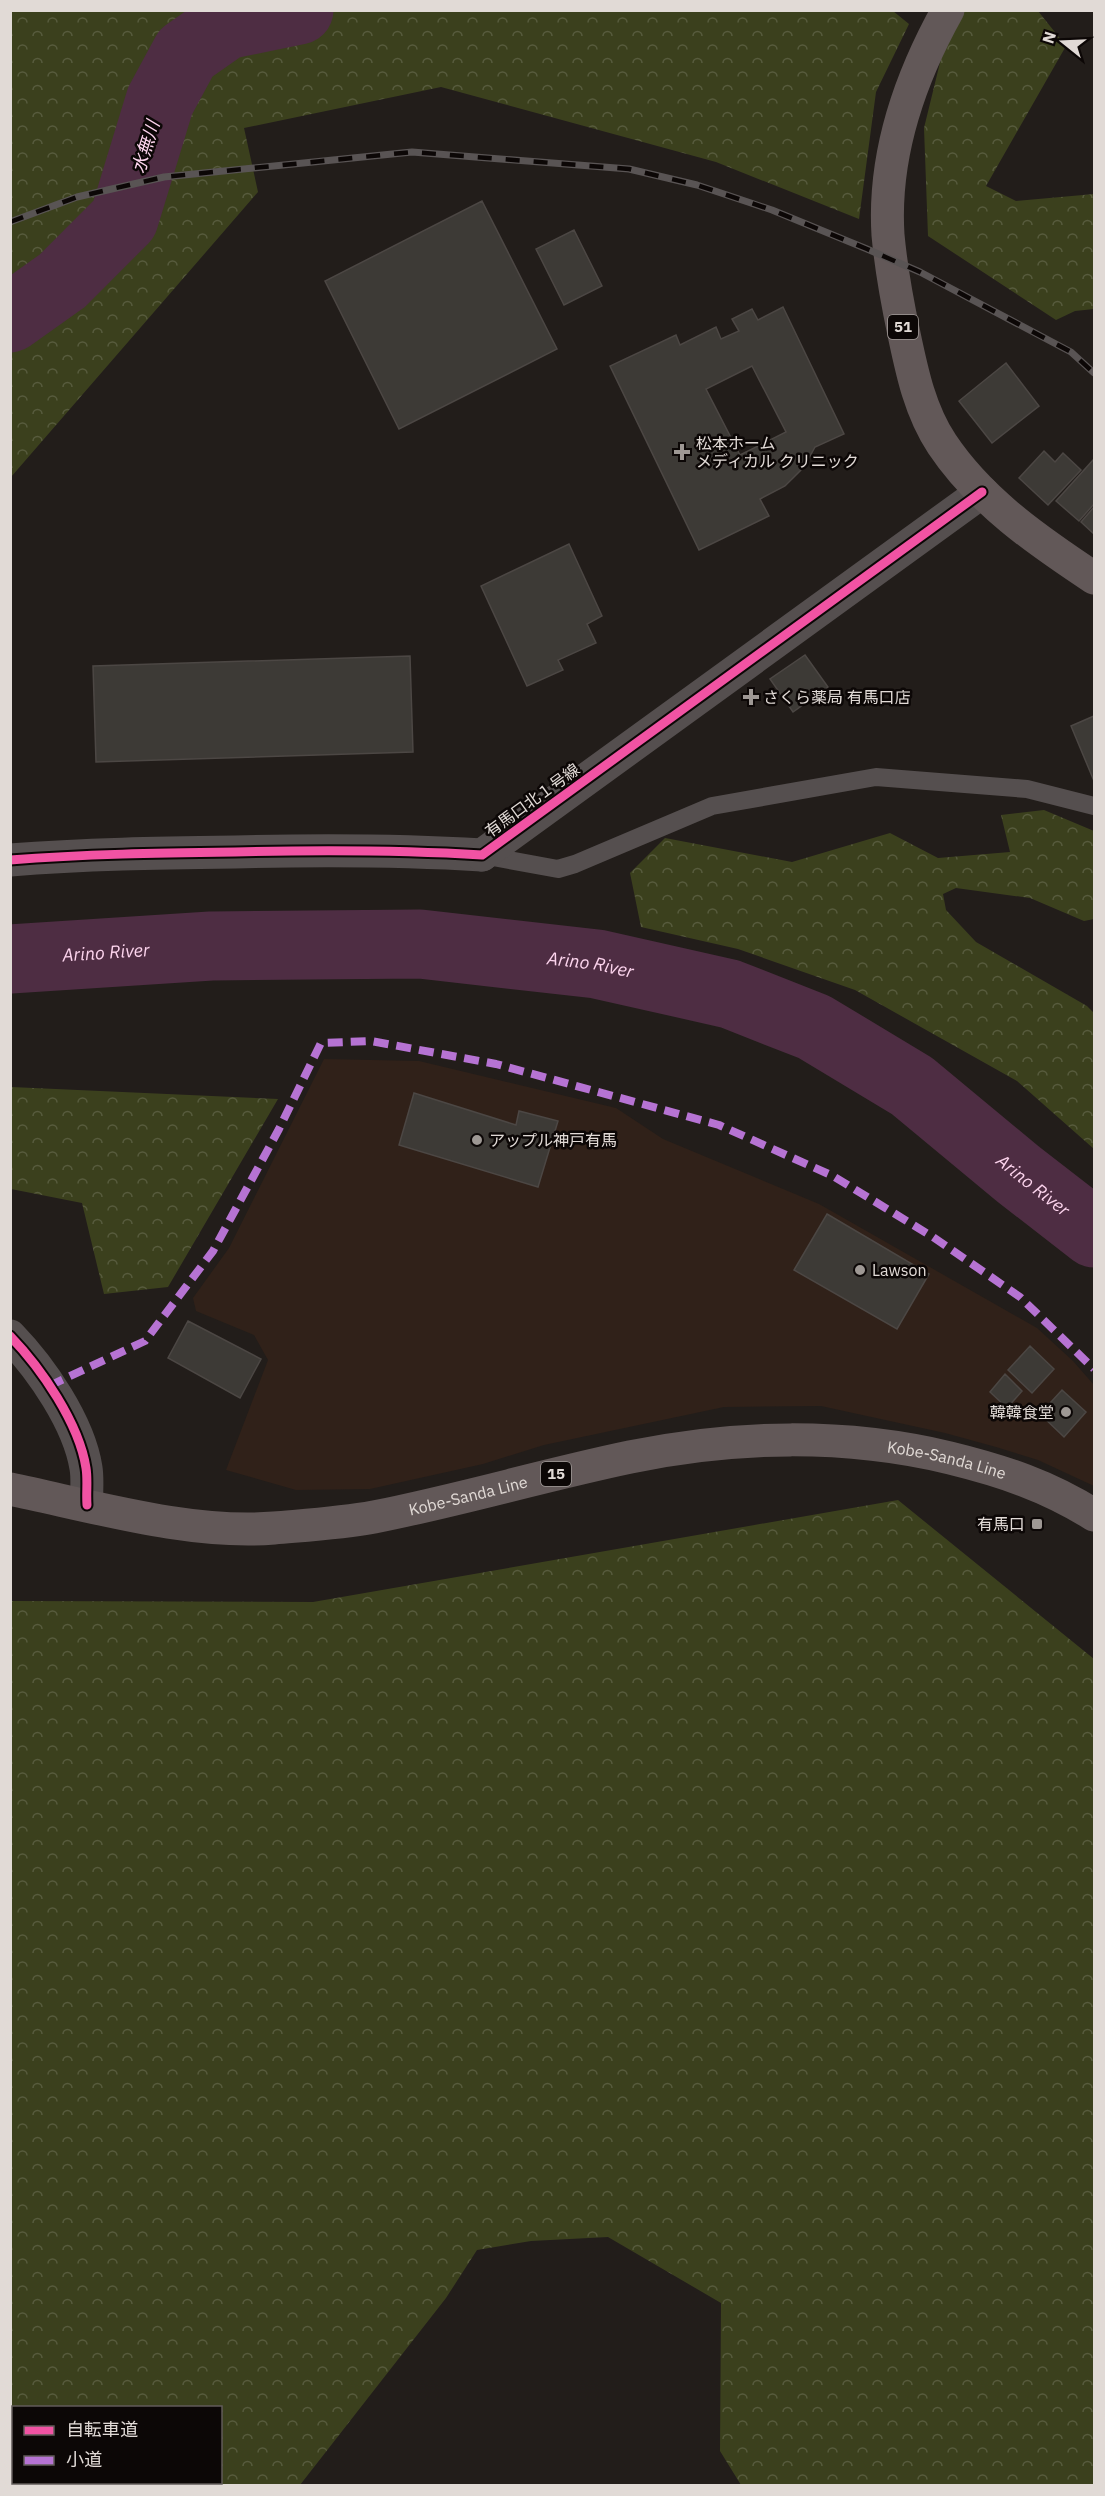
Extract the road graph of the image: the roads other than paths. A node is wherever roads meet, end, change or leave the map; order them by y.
1 (948, 10) edge
2 (982, 492) junction
3 (1095, 578) edge
4 (1095, 806) edge
5 (482, 855) junction
6 (10, 860) edge
7 (10, 1336) edge
8 (10, 1489) edge
9 (87, 1505) junction
10 (1095, 1515) edge

1 - 2 main road, 51
2 - 3 main road, 51
2 - 5 street, 有馬口北１号線
4 - 5 lane
5 - 6 street, 有馬口北１号線
7 - 9 street
8 - 9 main road, Kobe-Sanda Line / 15
9 - 10 main road, Kobe-Sanda Line / 15

